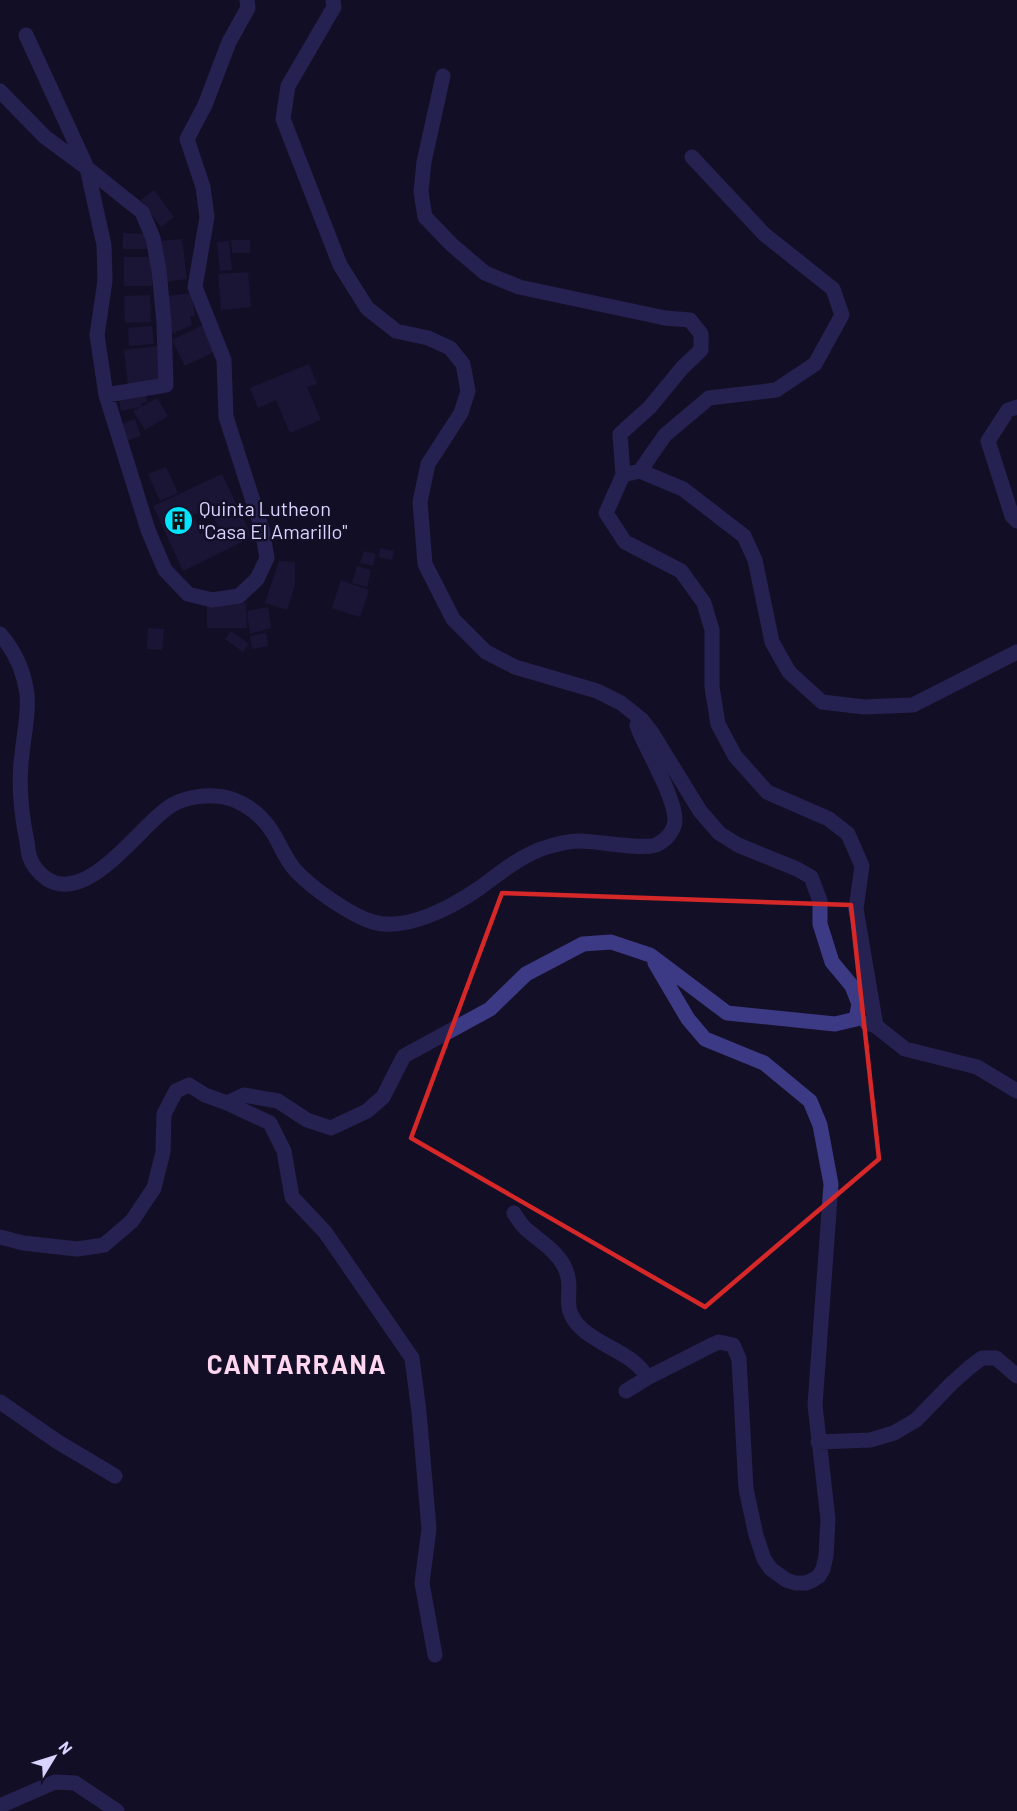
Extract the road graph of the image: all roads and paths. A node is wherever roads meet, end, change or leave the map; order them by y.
1 (247, 0) edge
2 (333, 0) edge
3 (26, 35) dead end
4 (443, 76) dead end
5 (0, 92) edge
6 (692, 157) dead end
7 (87, 168) junction
8 (106, 395) junction
9 (1017, 407) edge
10 (640, 471) junction
11 (622, 474) junction
12 (1017, 521) edge
13 (0, 634) edge
14 (1017, 652) edge
15 (640, 719) junction
16 (650, 955) junction
17 (856, 1019) junction
18 (876, 1026) junction
19 (1017, 1091) edge
20 (227, 1103) junction
21 (514, 1213) dead end
22 (0, 1237) edge
23 (1017, 1376) edge
24 (647, 1378) junction
25 (626, 1391) dead end
26 (0, 1402) edge
27 (818, 1442) junction
28 (115, 1476) dead end
29 (435, 1655) dead end
30 (0, 1806) edge
31 (117, 1811) edge

1 - 8 street
2 - 15 street
3 - 7 street
4 - 11 street
5 - 7 street
6 - 10 street
7 - 8 street
7 - 8 street
9 - 12 street
10 - 11 street
10 - 14 street
11 - 18 street
13 - 15 street
15 - 17 street
16 - 17 street
16 - 20 street
16 - 27 street
17 - 18 street
18 - 19 street
20 - 22 street
20 - 29 street
21 - 24 street
23 - 27 street
24 - 25 street
24 - 27 street
26 - 28 street
30 - 31 street

